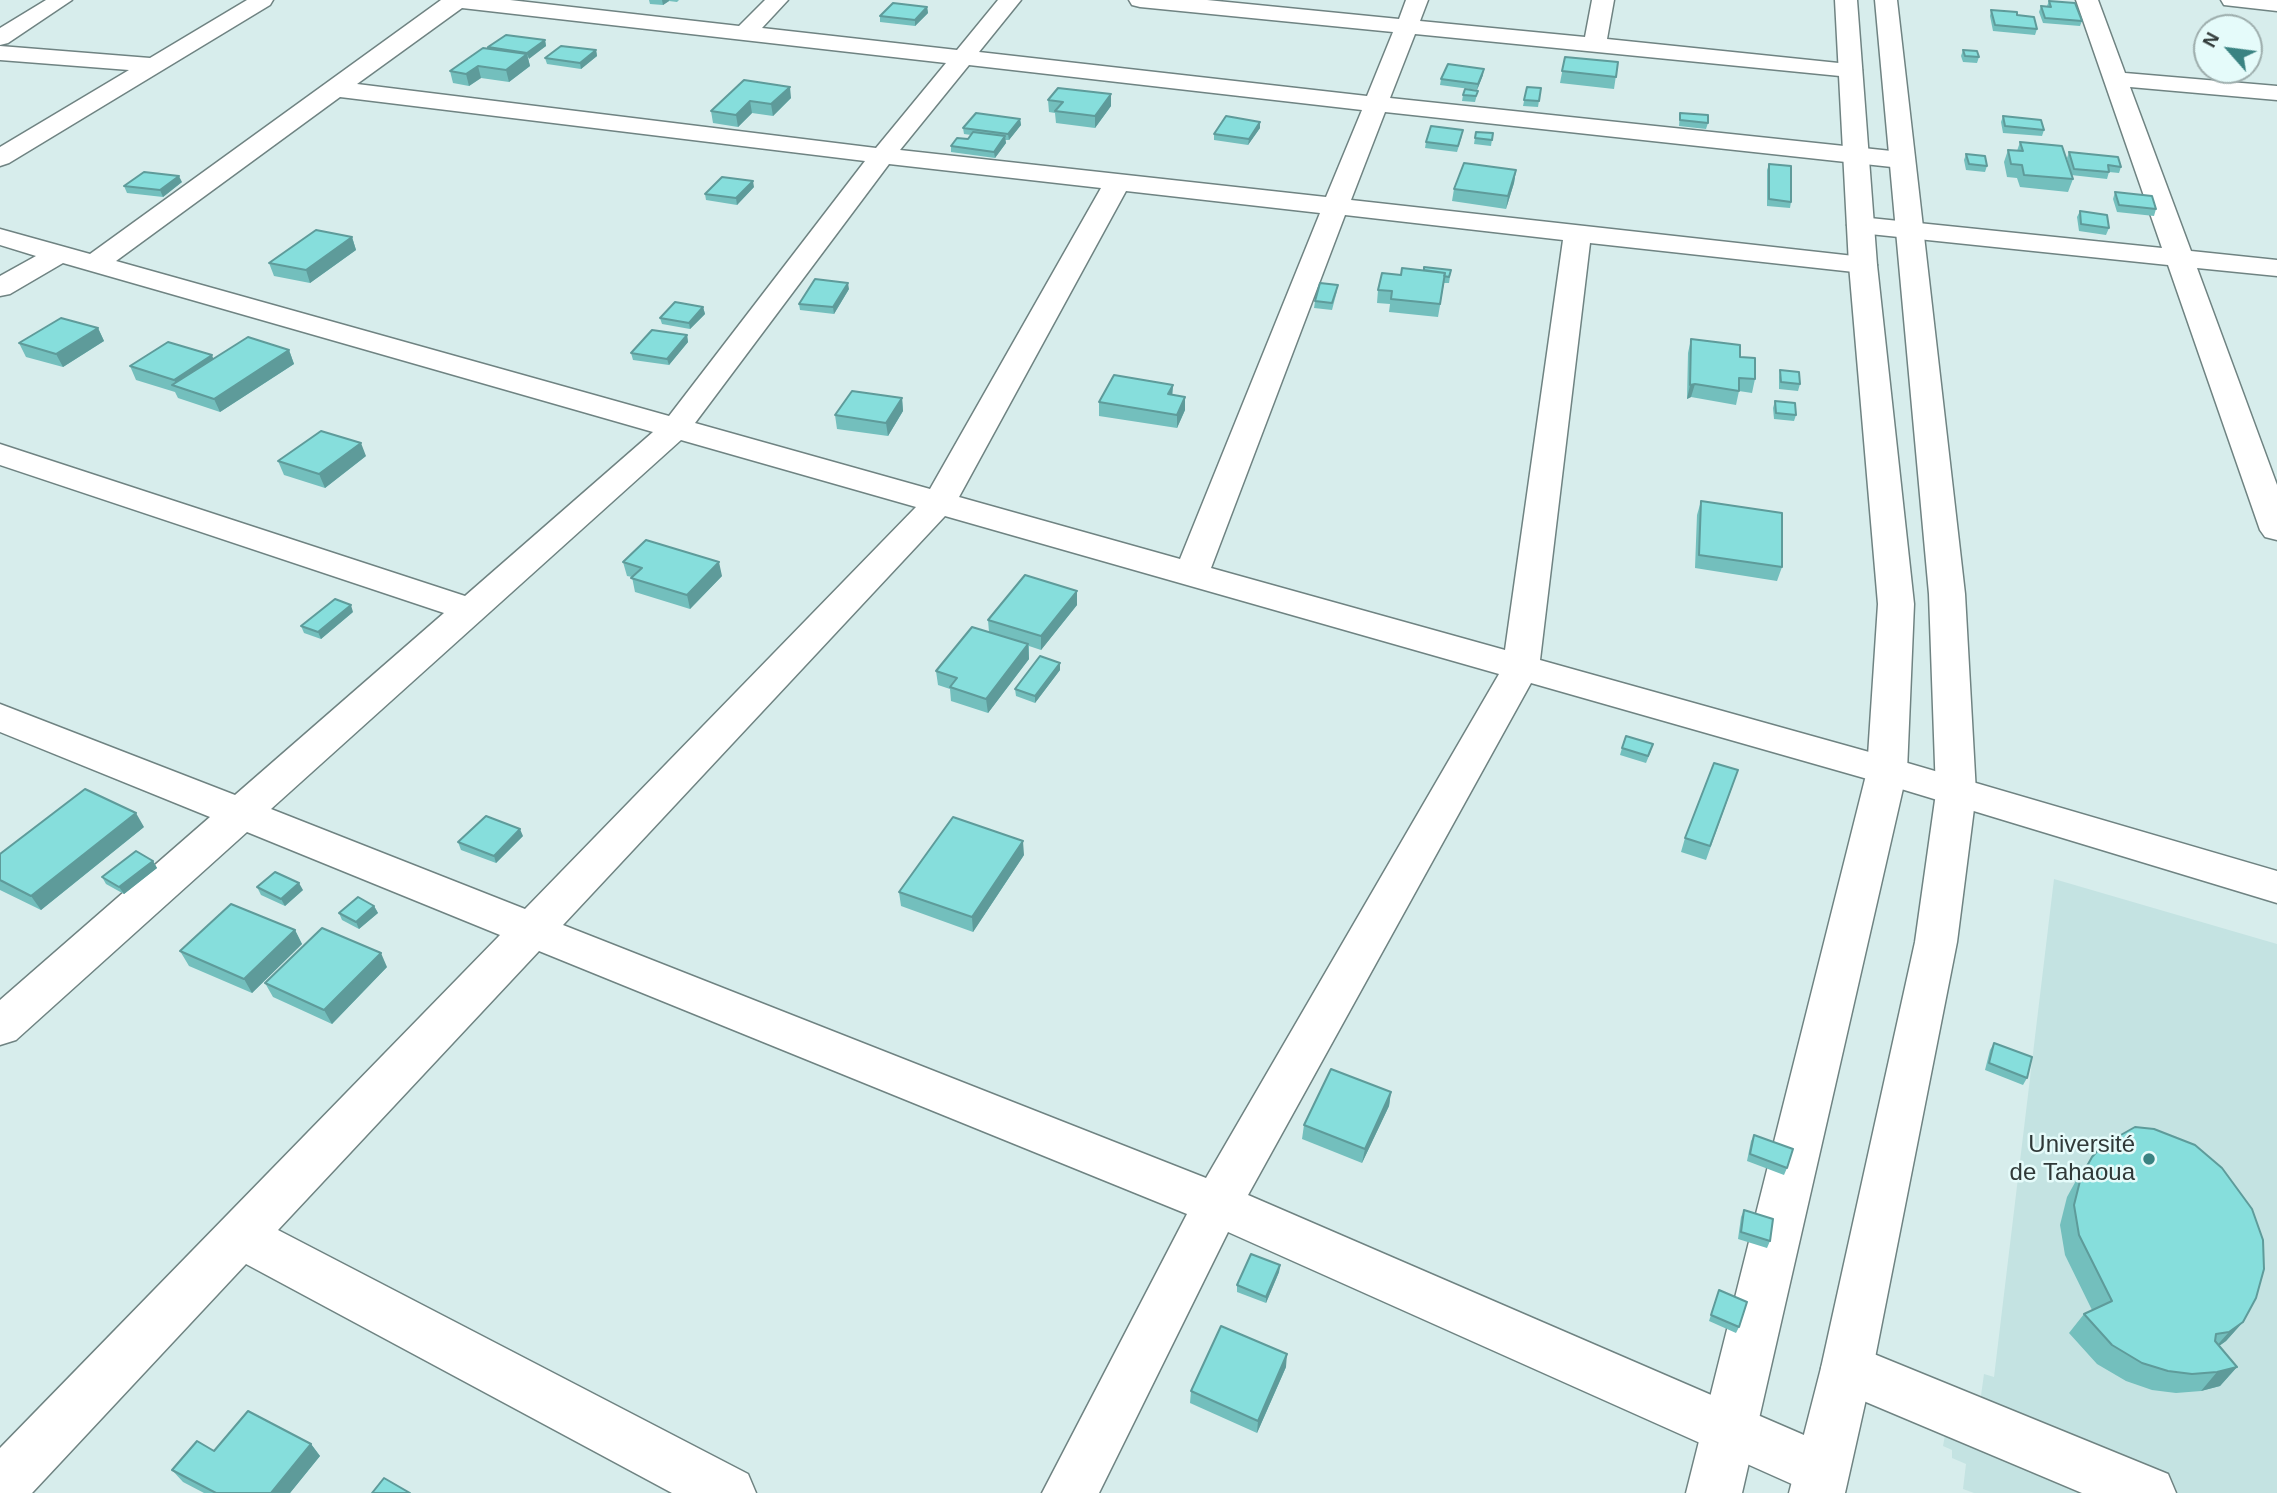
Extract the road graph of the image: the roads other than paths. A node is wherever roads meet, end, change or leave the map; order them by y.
1 (61, 0) edge
2 (262, 0) edge
3 (452, 0) edge
4 (458, 0) edge
5 (777, 0) edge
6 (1010, 0) edge
7 (1140, 0) edge
8 (1417, 0) edge
9 (1603, 0) edge
10 (1846, 0) edge
11 (1886, 0) edge
12 (2087, 0) edge
13 (2232, 0) edge
14 (2277, 4) edge
15 (1407, 26) junction
16 (744, 33) junction
17 (0, 38) edge
18 (1595, 44) junction
19 (0, 53) edge
20 (965, 58) junction
21 (155, 65) junction
22 (1850, 70) junction
23 (2115, 79) junction
24 (336, 89) junction
25 (2277, 93) edge
26 (1376, 104) junction
27 (1856, 155) junction
28 (882, 156) junction
29 (0, 158) edge
30 (1900, 160) junction
31 (1118, 181) junction
32 (1336, 205) junction
33 (1860, 225) junction
34 (1909, 230) junction
35 (1578, 232) junction
36 (0, 237) edge
37 (59, 254) junction
38 (2179, 258) junction
39 (94, 264) junction
40 (1863, 265) junction
41 (2277, 268) edge
42 (0, 288) edge
43 (676, 428) junction
44 (0, 454) edge
45 (939, 503) junction
46 (2277, 530) edge
47 (1191, 574) junction
48 (471, 610) junction
49 (1521, 667) junction
50 (0, 716) edge
51 (1887, 771) junction
52 (1956, 793) junction
53 (241, 813) junction
54 (2277, 887) edge
55 (531, 930) junction
56 (0, 1027) edge
57 (1217, 1204) junction
58 (240, 1235) junction
59 (1847, 1368) junction
60 (1730, 1430) junction
61 (1819, 1482) edge
62 (0, 1487) edge
63 (728, 1493) edge
64 (1070, 1493) edge
65 (1714, 1493) edge
66 (2148, 1493) edge

1 - 17 street
2 - 21 street
3 - 4 street
4 - 16 street
4 - 24 street
5 - 16 street
6 - 20 street
7 - 15 street
8 - 15 street
9 - 18 street
10 - 22 street
11 - 30 street
12 - 23 street
13 - 14 street
15 - 18 street
15 - 26 street
16 - 20 street
18 - 22 street
19 - 21 street
20 - 26 street
20 - 28 street
21 - 29 street
22 - 27 street
23 - 25 street
23 - 38 street
24 - 28 street
24 - 39 street
26 - 27 street
26 - 32 street
27 - 30 street
27 - 33 street
28 - 31 street
28 - 43 street
30 - 34 street
31 - 32 street
31 - 45 street
32 - 35 street
32 - 47 street
33 - 34 street
33 - 40 street
34 - 38 street
34 - 52 street
35 - 40 street
35 - 49 street
36 - 37 street
37 - 39 street
37 - 42 street
38 - 41 street
38 - 46 street
39 - 43 street
40 - 51 street
43 - 45 street
43 - 48 street
44 - 48 street
45 - 47 street
45 - 55 street
47 - 49 street
48 - 53 street
49 - 51 street
49 - 57 street
50 - 53 street
51 - 52 street
51 - 60 street
52 - 54 street
52 - 59 street
53 - 55 street
53 - 56 street
55 - 57 street
55 - 58 street
57 - 60 street
57 - 64 street
58 - 62 street
58 - 63 street
59 - 61 street
59 - 66 street
60 - 61 street
60 - 65 street

